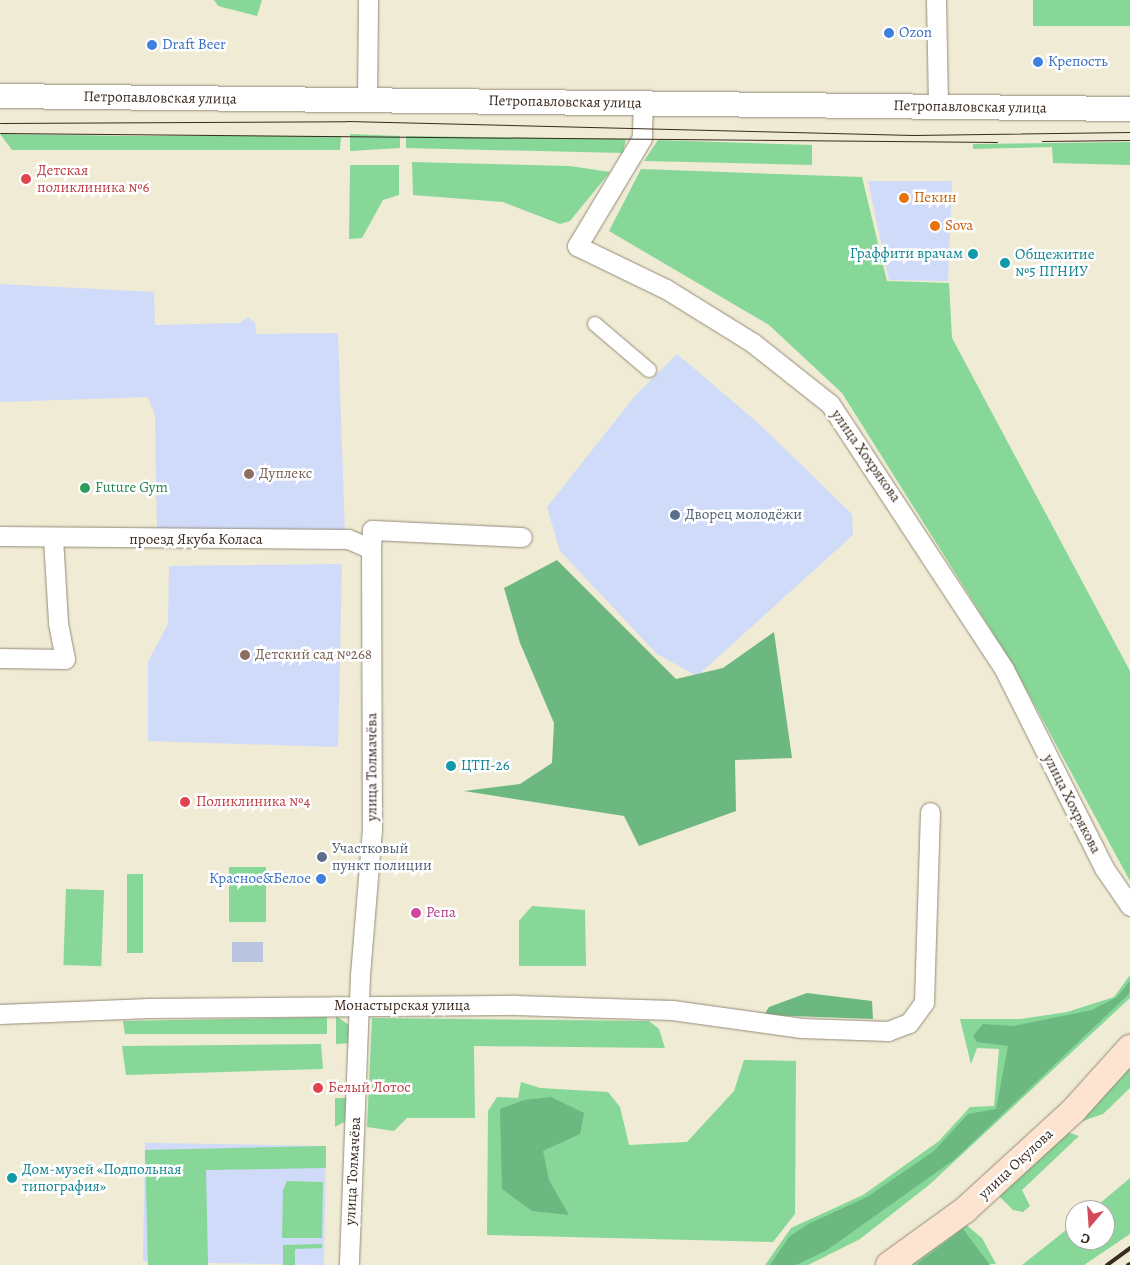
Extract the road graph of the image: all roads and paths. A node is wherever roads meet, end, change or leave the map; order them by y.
1 (368, 0) edge
2 (936, 0) edge
3 (0, 96) edge
4 (367, 100) junction
5 (643, 103) junction
6 (938, 106) junction
7 (1130, 109) edge
8 (595, 324) dead end
9 (649, 370) dead end
10 (0, 536) edge
11 (522, 537) dead end
12 (53, 539) junction
13 (372, 559) junction
14 (0, 658) edge
15 (930, 812) dead end
16 (1130, 906) edge
17 (360, 1006) junction
18 (0, 1014) edge
19 (1130, 1048) edge
20 (349, 1265) edge
21 (888, 1265) edge

1 - 4 street
2 - 6 street
3 - 4 street, Петропавловская улица
4 - 5 street, Петропавловская улица
5 - 6 street, Петропавловская улица
5 - 16 street, улица Хохрякова
6 - 7 street, Петропавловская улица
8 - 9 street
10 - 12 street, проезд Якуба Коласа
11 - 13 street
12 - 13 street, проезд Якуба Коласа
12 - 14 street
13 - 17 street, улица Толмачёва
15 - 17 street, Монастырская улица
17 - 18 street, Монастырская улица
17 - 20 street, улица Толмачёва
19 - 21 main road, улица Окулова

